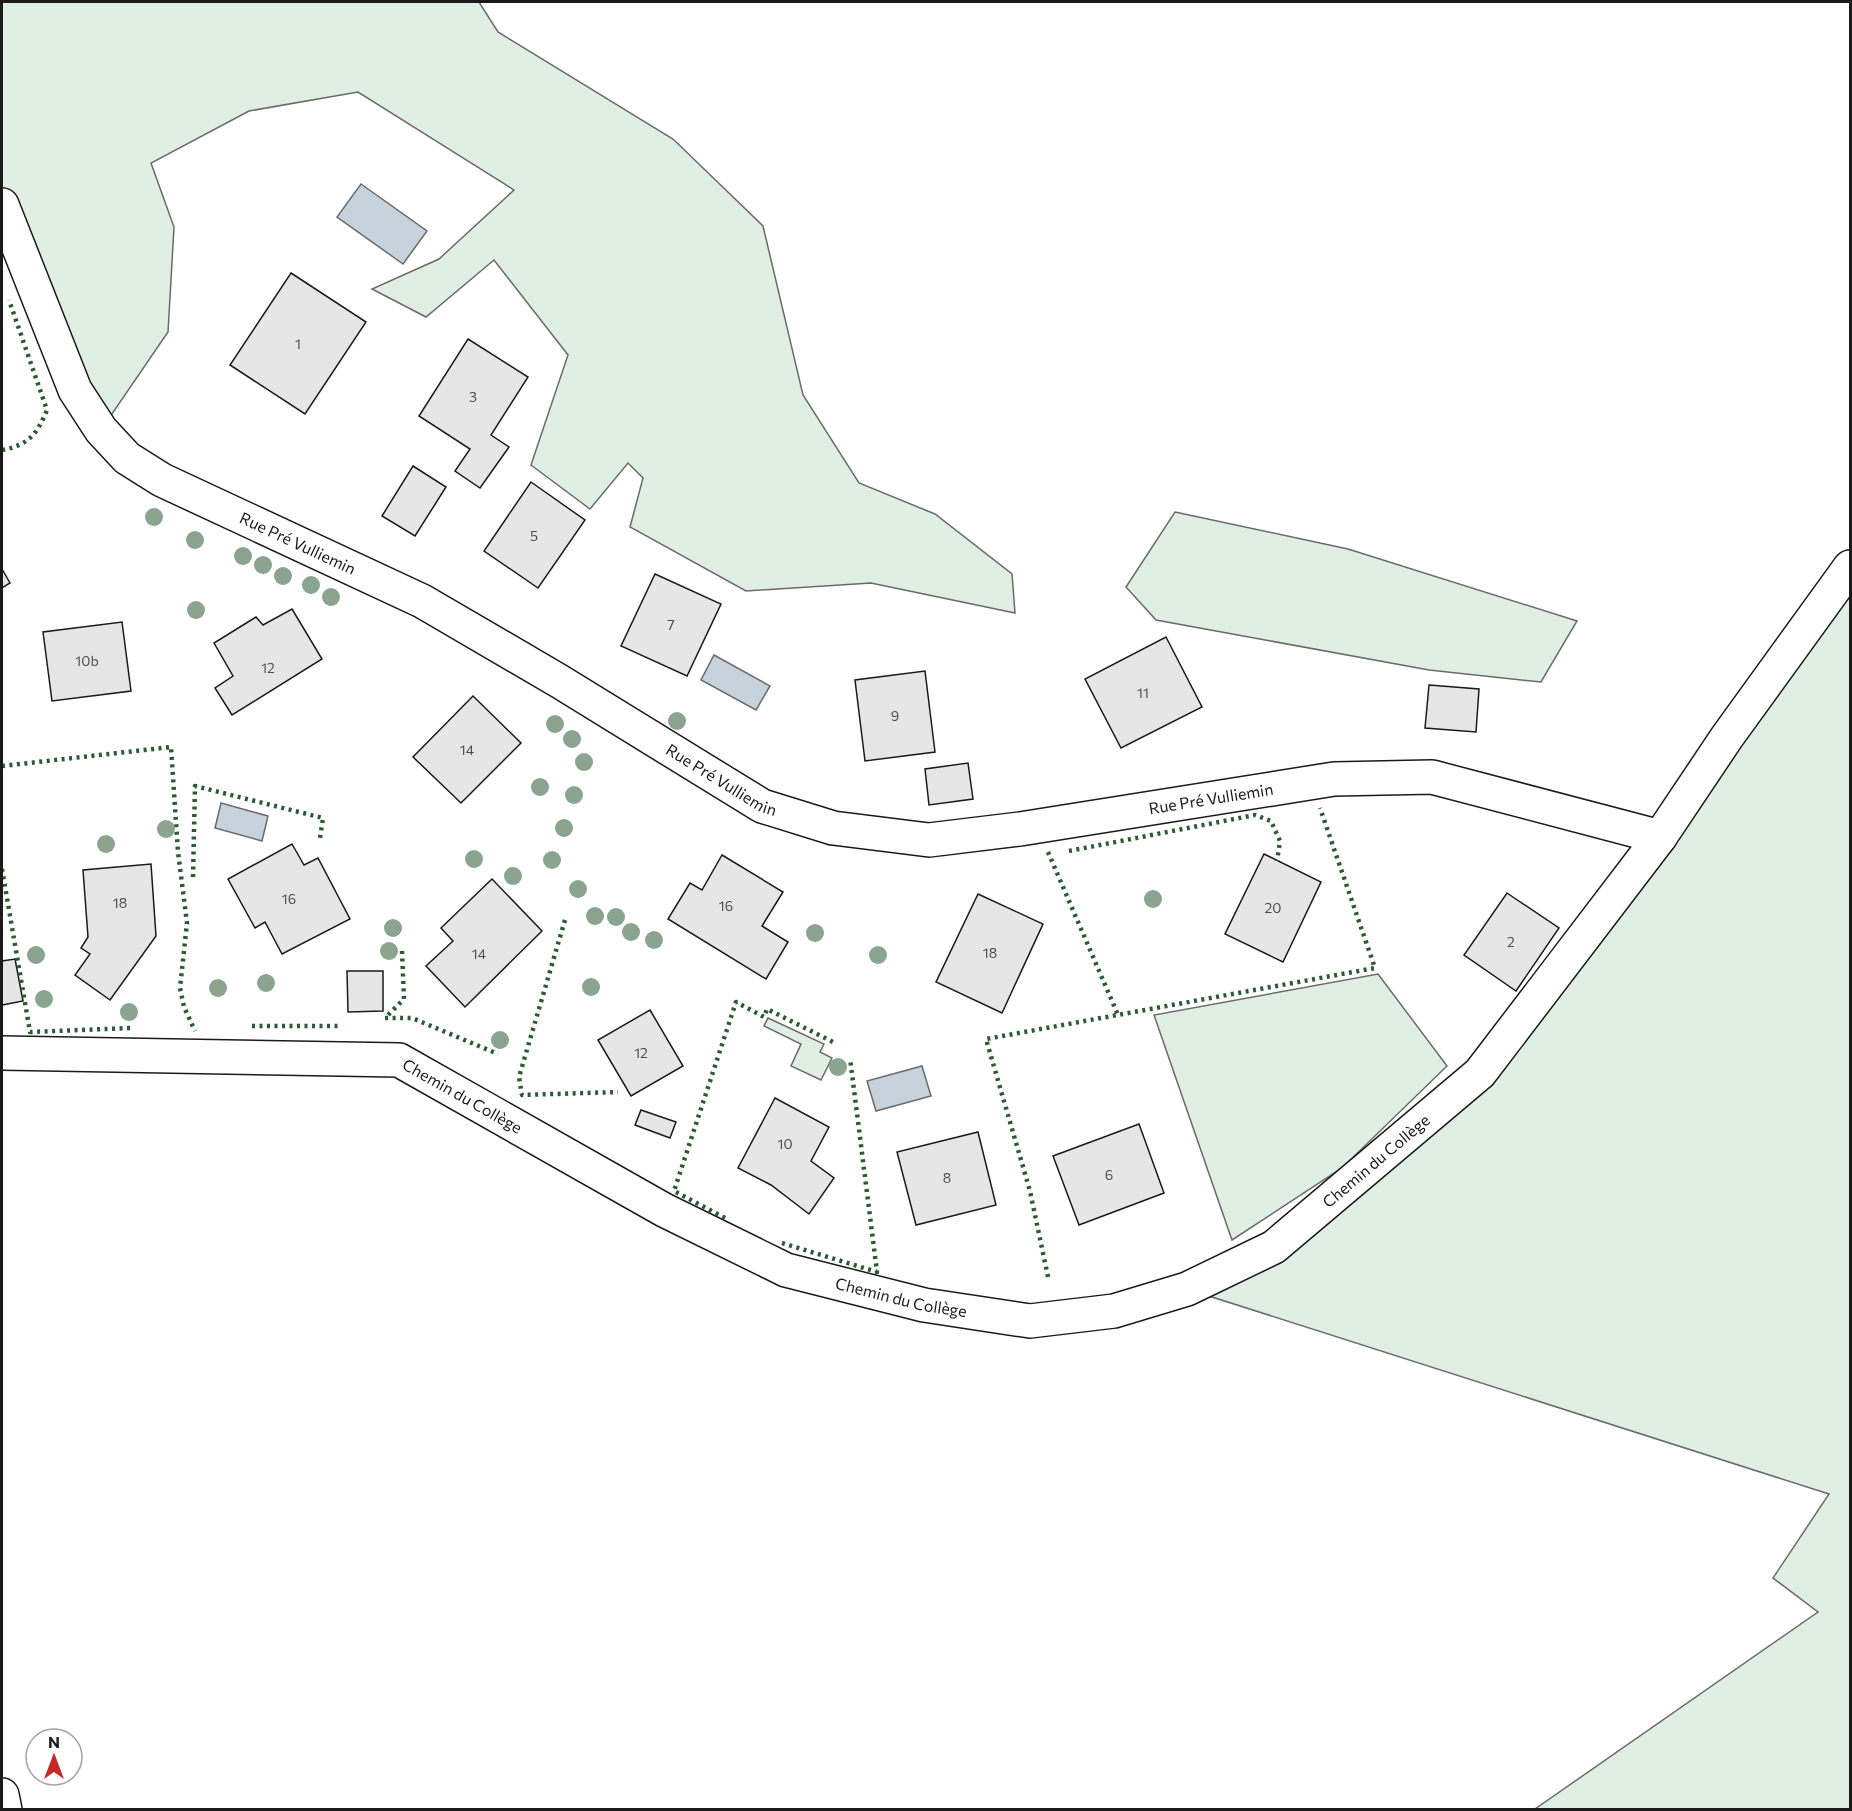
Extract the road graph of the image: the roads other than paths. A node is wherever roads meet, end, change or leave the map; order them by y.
1 (2, 205) edge
2 (1851, 567) edge
3 (1660, 837) junction
4 (2, 1053) edge
5 (2, 1795) edge
6 (5, 1809) edge

1 - 3 street, Rue Pré Vulliemin
2 - 3 street, Chemin du Collège
3 - 4 street, Chemin du Collège
5 - 6 street

